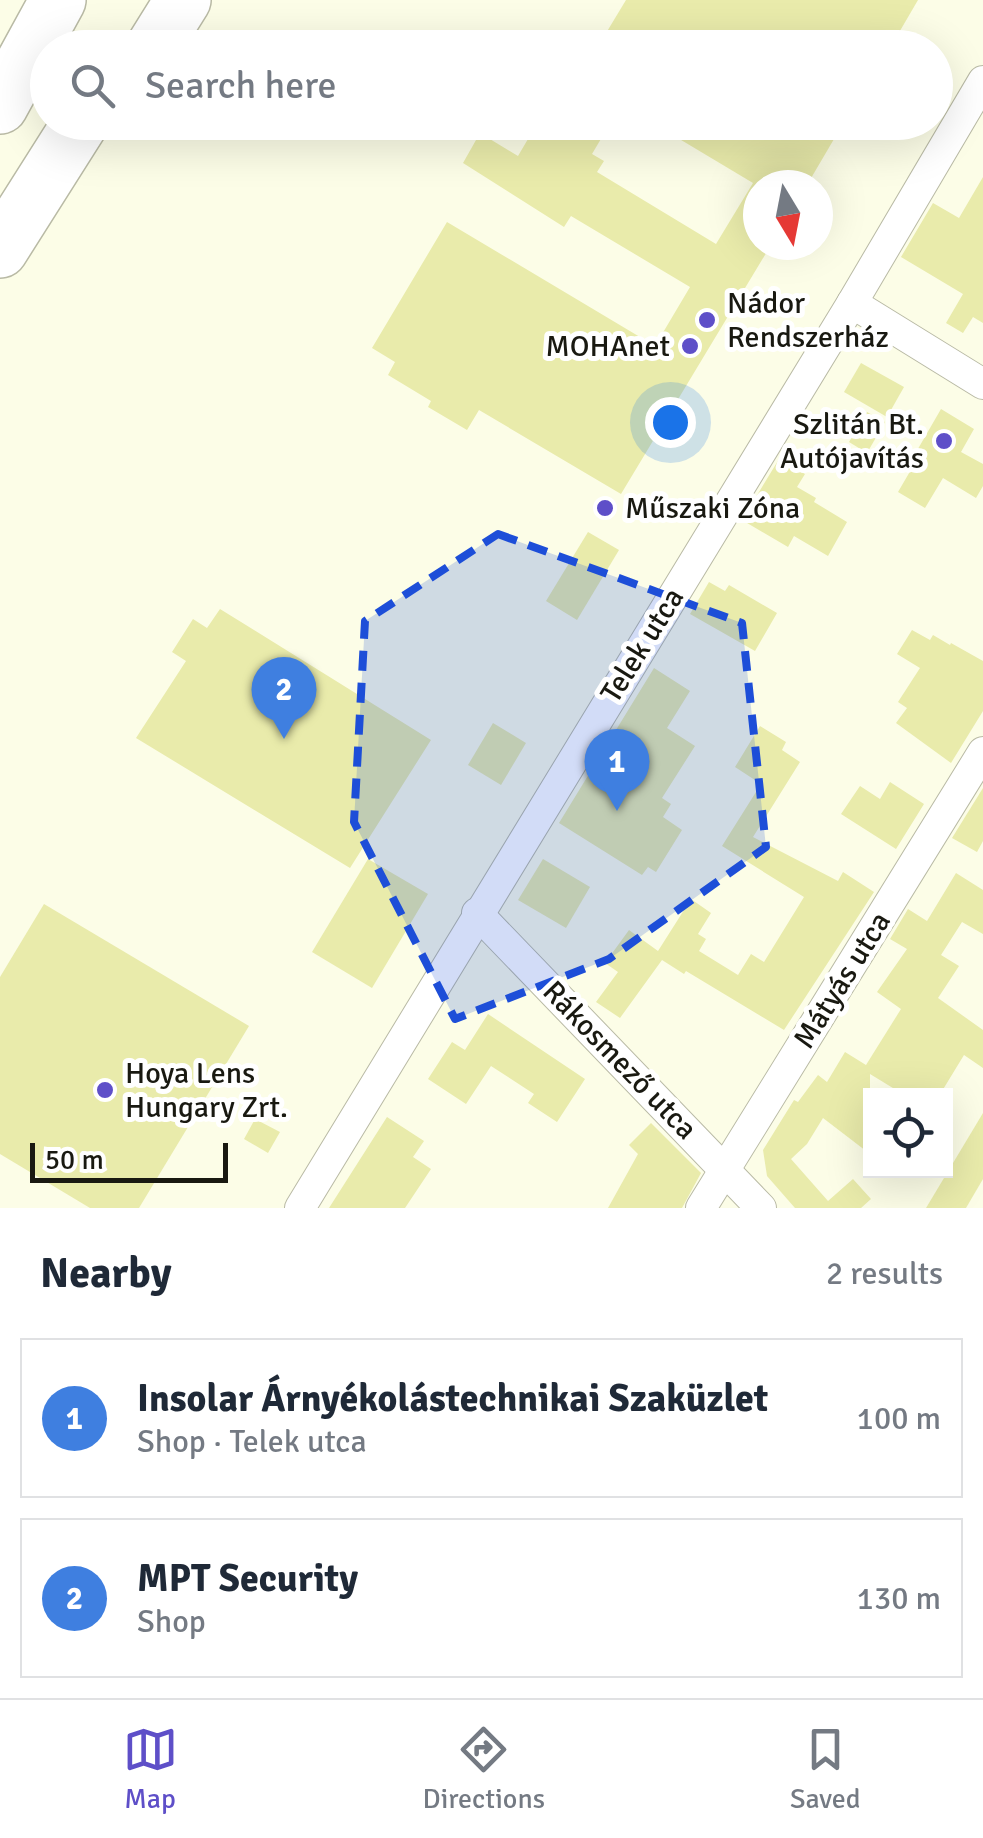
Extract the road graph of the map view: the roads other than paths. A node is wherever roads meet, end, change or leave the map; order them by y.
1 (58, 0) edge
2 (90, 0) edge
3 (154, 0) edge
4 (183, 0) edge
5 (42, 30) edge
6 (72, 30) edge
7 (136, 30) edge
8 (164, 30) edge
9 (30, 51) edge
10 (983, 82) edge
11 (30, 98) edge
12 (0, 106) edge
13 (953, 133) edge
14 (70, 140) edge
15 (949, 140) edge
16 (0, 147) edge
17 (0, 250) edge
18 (852, 304) junction
19 (983, 384) edge
20 (983, 752) edge
21 (477, 913) junction
22 (725, 1168) junction
23 (300, 1208) edge
24 (701, 1208) edge
25 (761, 1208) edge

1 - 5 highway
2 - 6 highway
3 - 7 highway
4 - 8 highway
9 - 12 highway
10 - 13 street, Telek utca
11 - 16 highway
14 - 17 highway
15 - 18 street, Telek utca
18 - 19 street
18 - 21 street, Telek utca
20 - 22 street, Mátyás utca
21 - 22 street, Rákosmező utca
21 - 23 street, Telek utca
22 - 24 street, Mátyás utca
22 - 25 street, Rákosmező utca

